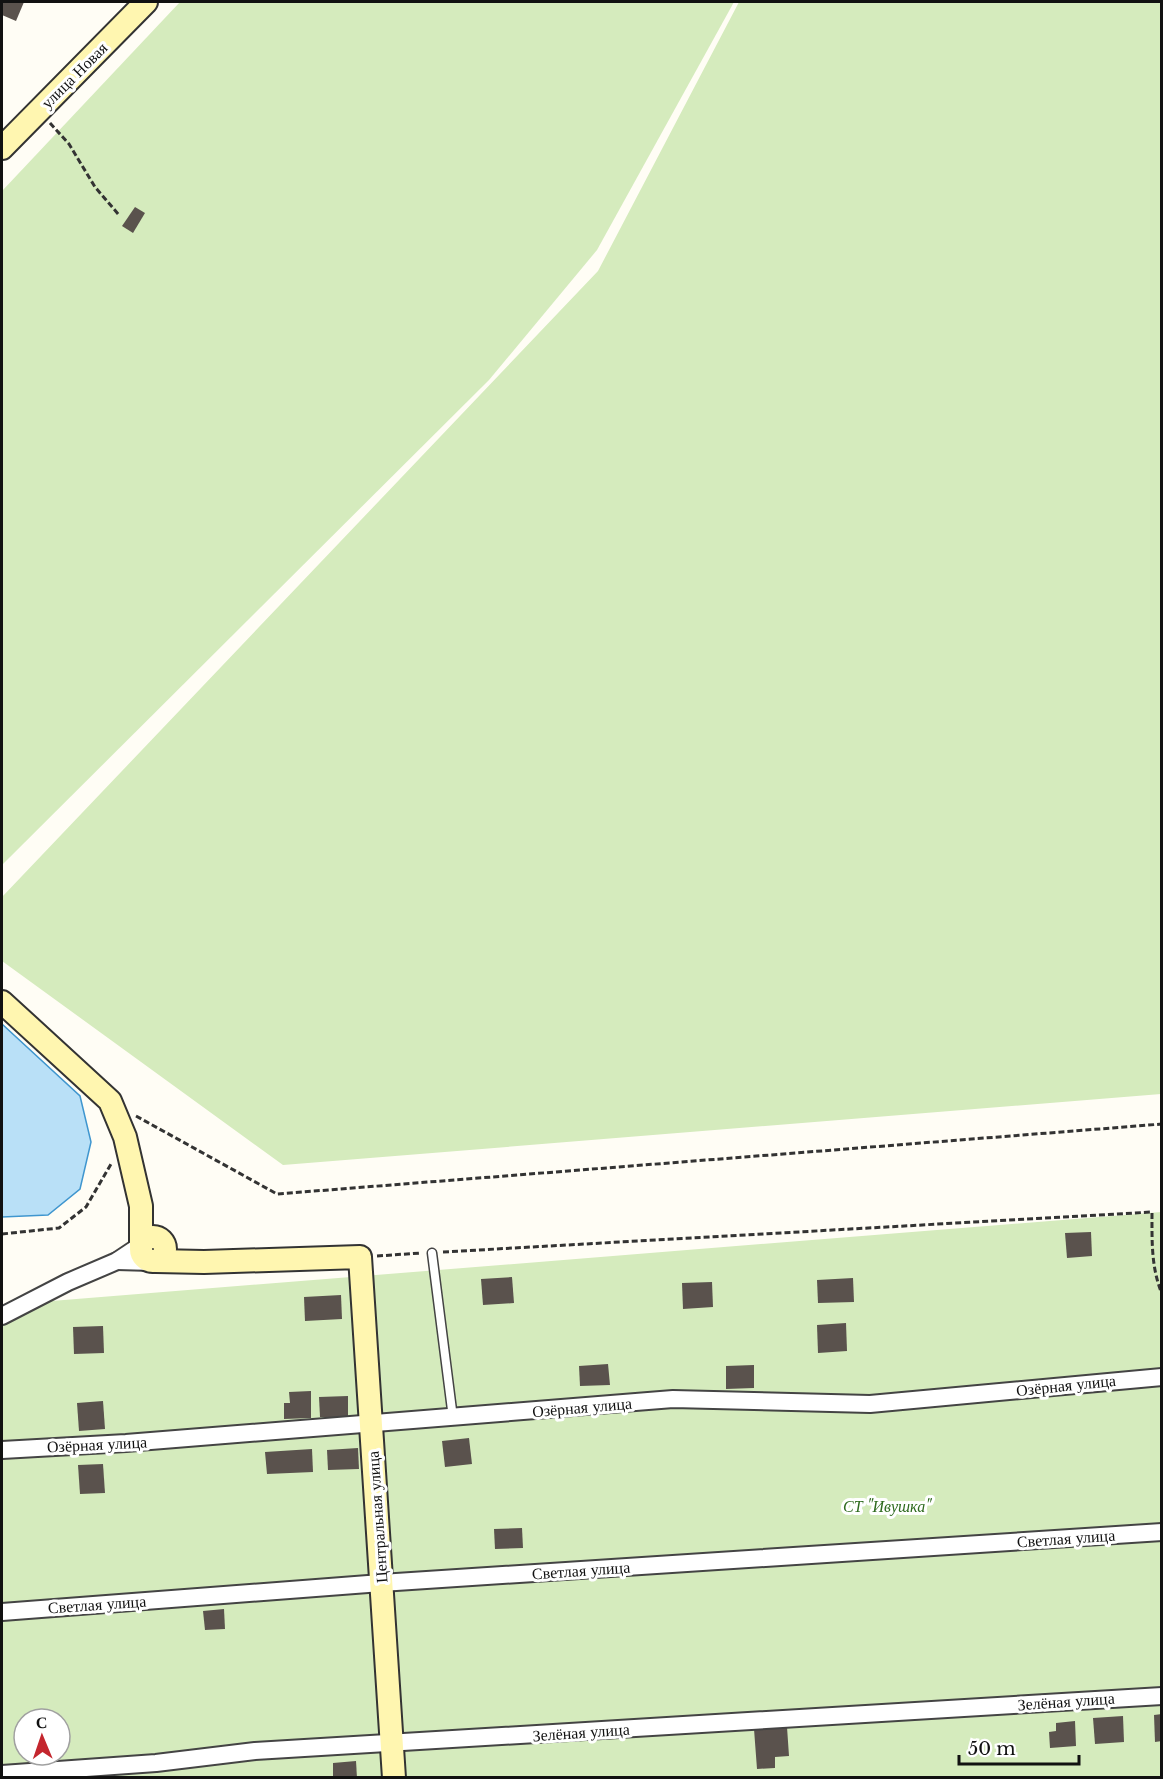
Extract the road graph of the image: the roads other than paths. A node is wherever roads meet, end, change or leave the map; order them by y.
1 (140, 3) edge
2 (4, 142) edge
3 (2, 1002) edge
4 (155, 1251) junction
5 (432, 1252) road end
6 (2, 1316) edge
7 (1161, 1377) edge
8 (453, 1418) junction
9 (370, 1423) junction
10 (2, 1449) edge
11 (1161, 1532) edge
12 (381, 1583) junction
13 (2, 1612) edge
14 (1161, 1696) edge
15 (392, 1743) junction
16 (2, 1774) edge
17 (394, 1778) edge

1 - 2 street, улица Новая
3 - 4 street
4 - 6 street
4 - 9 street, Центральная улица
5 - 8 lane
7 - 8 street, Озёрная улица
8 - 9 street, Озёрная улица
9 - 10 street, Озёрная улица
9 - 12 street, Центральная улица
11 - 12 street, Светлая улица
12 - 13 street, Светлая улица
12 - 15 street, Центральная улица
14 - 15 street, Зелёная улица
15 - 16 street, Зелёная улица
15 - 17 street, Центральная улица

